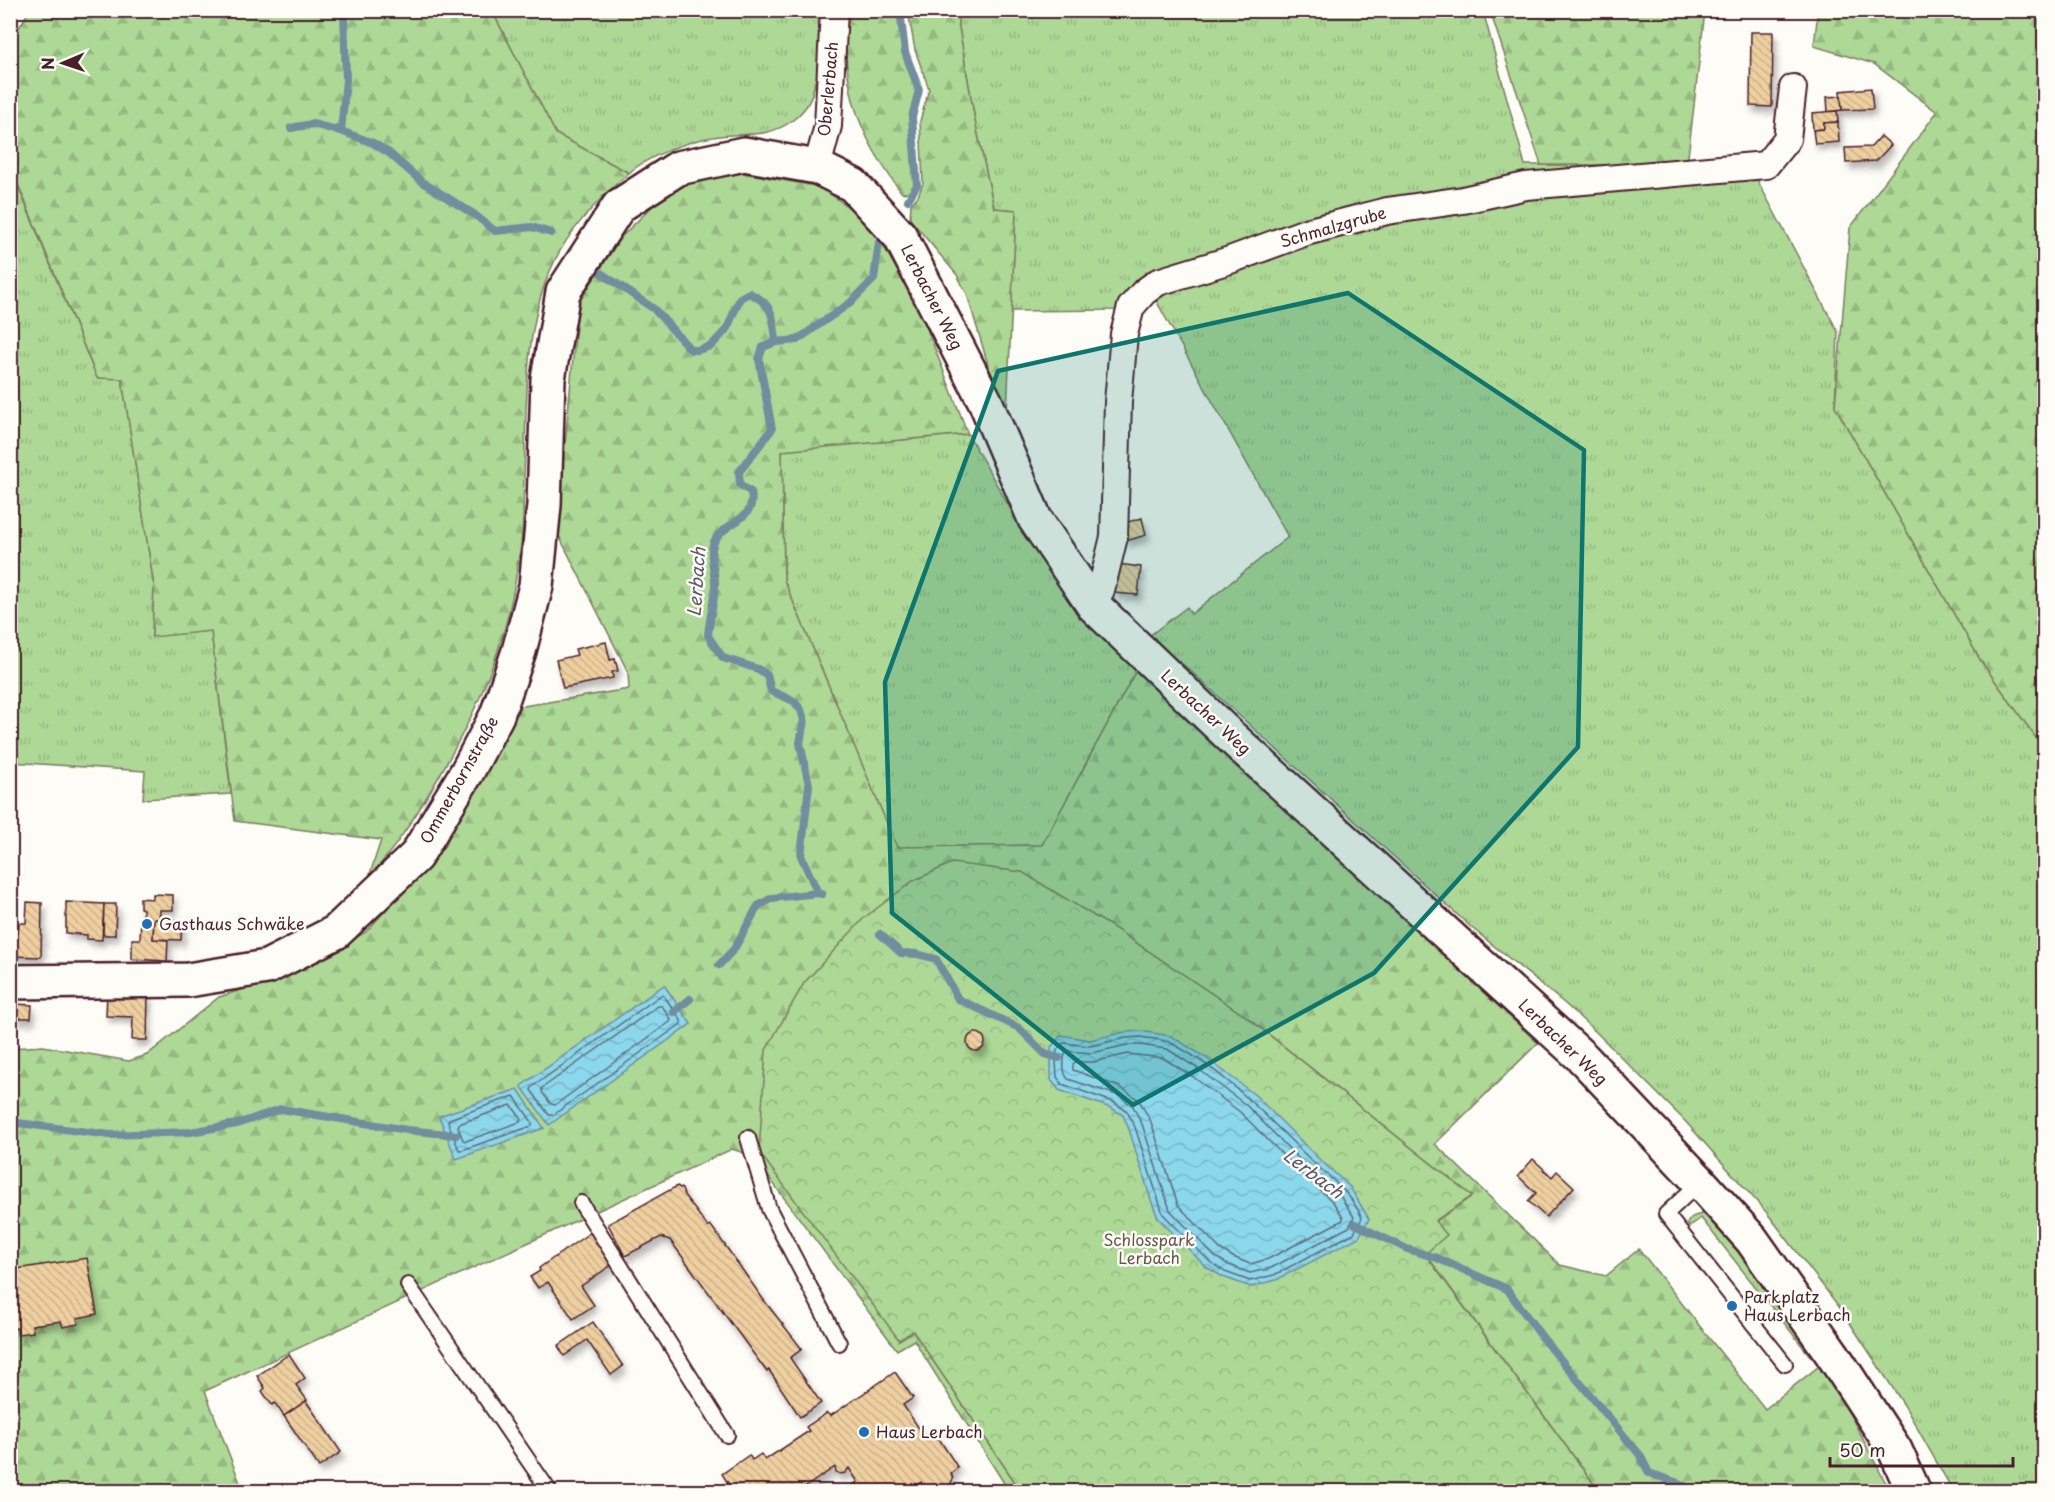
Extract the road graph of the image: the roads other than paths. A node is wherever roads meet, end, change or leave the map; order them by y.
1 (834, 10) edge
2 (1793, 88) dead end
3 (817, 167) junction
4 (1093, 605) junction
5 (10, 982) edge
6 (748, 1138) dead end
7 (1700, 1182) junction
8 (581, 1203) dead end
9 (408, 1285) dead end
10 (839, 1343) dead end
11 (1785, 1364) dead end
12 (727, 1435) dead end
13 (550, 1491) edge
14 (1914, 1491) edge

1 - 3 street, Oberlerbach
2 - 4 street, Schmalzgrube
3 - 4 street, Lerbacher Weg
3 - 5 street, Ommerbornstraße
4 - 7 street, Lerbacher Weg
6 - 10 lane
7 - 11 lane
7 - 14 street, Lerbacher Weg
8 - 12 lane
9 - 13 lane

